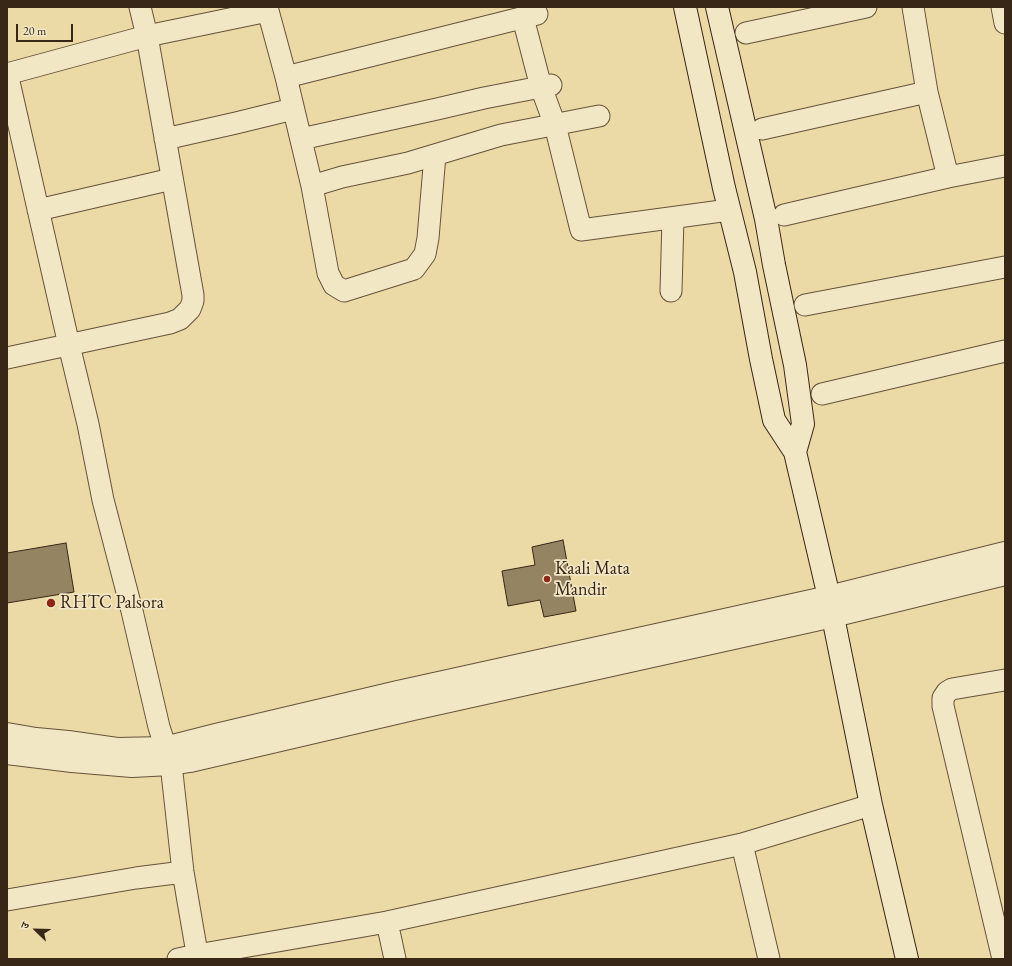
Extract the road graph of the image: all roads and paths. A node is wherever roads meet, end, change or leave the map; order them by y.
1 (140, 7) edge
2 (685, 7) edge
3 (717, 7) edge
4 (866, 7) edge
5 (913, 7) edge
6 (1002, 7) edge
7 (267, 9) edge
8 (520, 15) edge
9 (1005, 23) edge
10 (746, 33) dead end
11 (147, 36) junction
12 (7, 74) edge
13 (286, 78) junction
14 (546, 86) junction
15 (927, 92) junction
16 (293, 109) junction
17 (599, 116) dead end
18 (555, 125) junction
19 (762, 129) dead end
20 (165, 139) junction
21 (301, 139) junction
22 (435, 155) junction
23 (1005, 168) edge
24 (948, 177) junction
25 (172, 179) junction
26 (312, 186) junction
27 (38, 210) junction
28 (729, 210) junction
29 (784, 215) dead end
30 (673, 218) junction
31 (1005, 267) edge
32 (670, 291) dead end
33 (805, 305) dead end
34 (69, 345) junction
35 (1005, 351) edge
36 (7, 358) edge
37 (822, 394) dead end
38 (796, 452) junction
39 (1005, 553) edge
40 (1005, 574) edge
41 (831, 607) junction
42 (1005, 680) edge
43 (7, 734) edge
44 (7, 753) edge
45 (168, 756) junction
46 (871, 805) junction
47 (742, 844) junction
48 (183, 872) junction
49 (7, 900) edge
50 (387, 922) junction
51 (1000, 926) edge
52 (191, 958) edge
53 (395, 959) edge
54 (769, 959) edge
55 (907, 959) edge
56 (1003, 959) edge

1 - 11 street
2 - 28 main road
3 - 38 main road
4 - 10 street
5 - 15 street
6 - 9 street
7 - 11 street
7 - 13 street
8 - 13 street
8 - 14 street
11 - 12 street
11 - 20 street
12 - 27 street
13 - 16 street
14 - 18 street
14 - 21 street
15 - 19 street
15 - 24 street
16 - 20 street
16 - 21 street
17 - 18 street
18 - 22 street
18 - 30 street
20 - 25 street
21 - 26 street
22 - 26 street
22 - 26 street
23 - 24 street
24 - 29 street
25 - 27 street
25 - 34 street
27 - 34 street
28 - 30 street
28 - 38 main road
30 - 32 street
31 - 33 street
34 - 36 street
34 - 45 street
35 - 37 street
38 - 41 main road
39 - 41 main road
40 - 41 main road
41 - 45 main road
41 - 46 main road
42 - 51 street
43 - 45 main road
44 - 45 main road
45 - 48 street
46 - 47 street
46 - 55 main road
47 - 50 street
47 - 54 street
48 - 49 street
48 - 52 street
50 - 52 street
50 - 53 street
51 - 56 street

